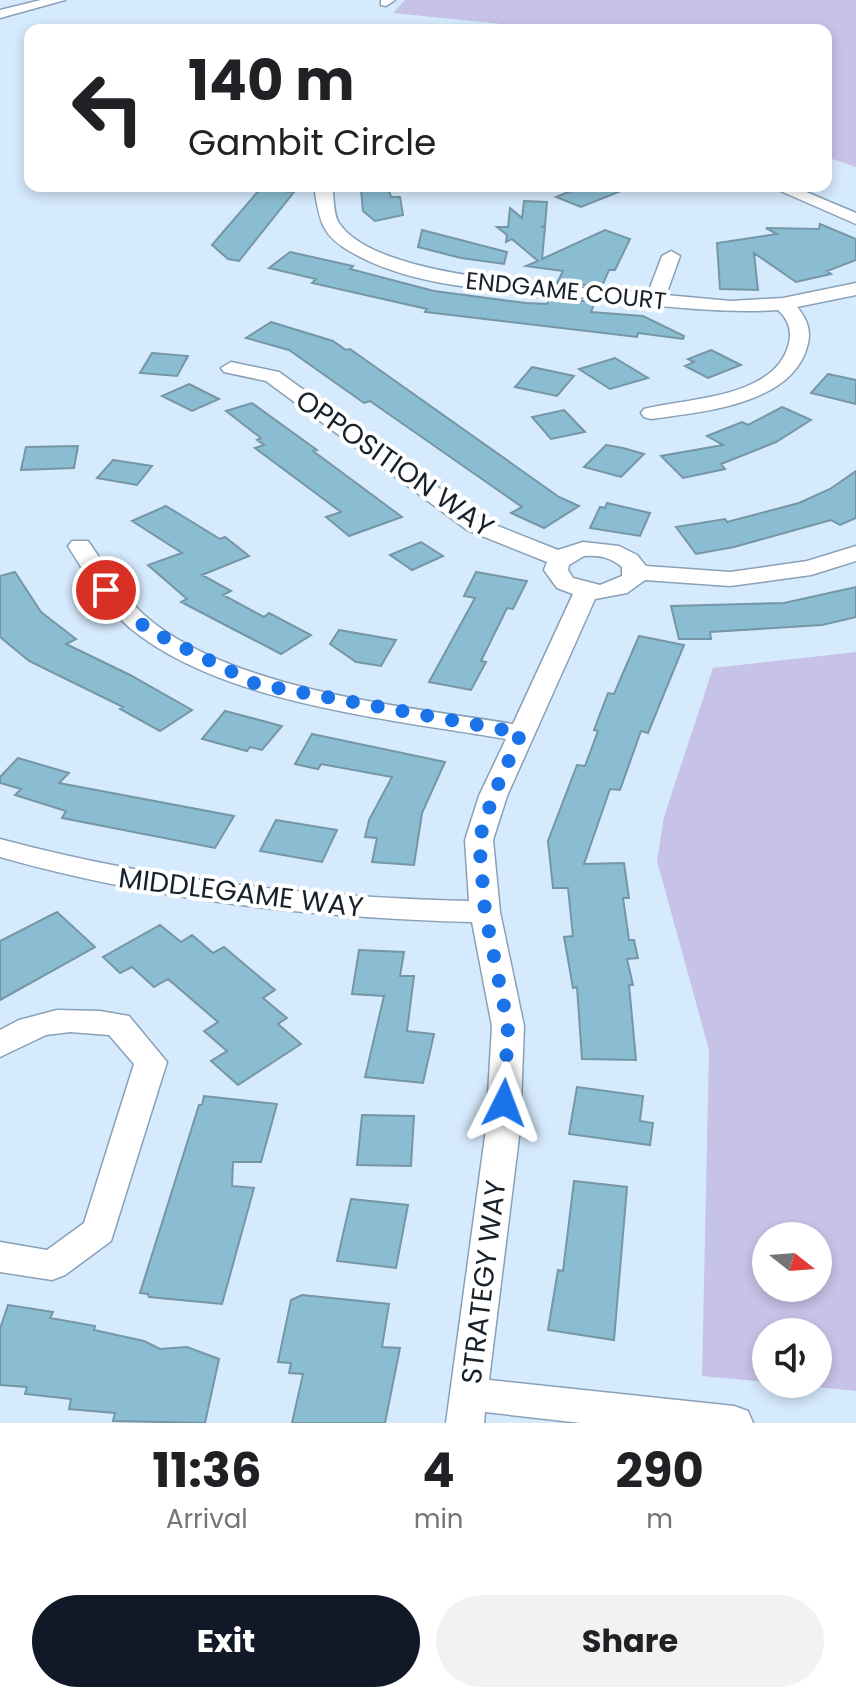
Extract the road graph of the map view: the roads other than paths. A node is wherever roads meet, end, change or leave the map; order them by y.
1 (58, 0) edge
2 (0, 14) edge
3 (325, 192) edge
4 (791, 192) edge
5 (856, 219) edge
6 (671, 256) dead end
7 (856, 289) edge
8 (654, 301) junction
9 (783, 304) junction
10 (231, 368) dead end
11 (651, 413) dead end
12 (80, 546) dead end
13 (856, 553) edge
14 (560, 559) junction
15 (635, 572) junction
16 (586, 591) junction
17 (521, 733) junction
18 (0, 848) edge
19 (485, 912) junction
20 (0, 1045) edge
21 (0, 1257) edge
22 (467, 1408) edge
23 (734, 1423) edge

1 - 2 street
3 - 8 street, ENDGAME COURT
4 - 5 street
6 - 8 street
7 - 9 street, ENDGAME COURT
8 - 9 street, ENDGAME COURT
9 - 11 street
10 - 14 street, OPPOSITION WAY
12 - 17 street
13 - 15 street
14 - 15 street
14 - 16 street
15 - 16 street
16 - 17 street, STRATEGY WAY
17 - 19 street, STRATEGY WAY
18 - 19 street, MIDDLEGAME WAY
19 - 22 street, STRATEGY WAY
20 - 21 street
22 - 23 street

